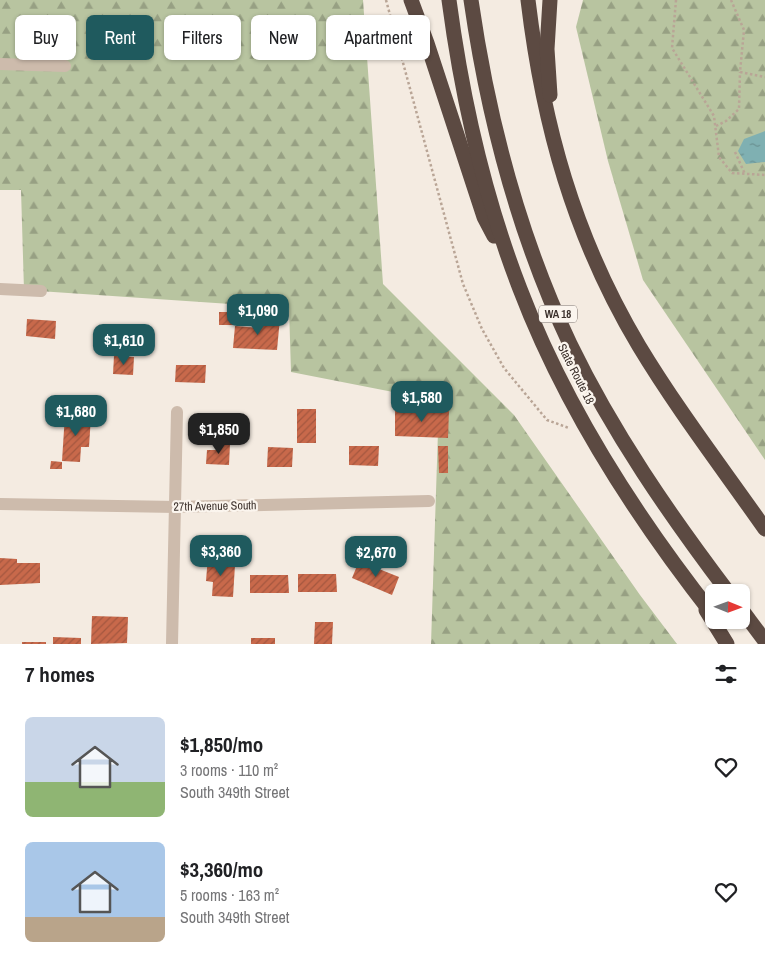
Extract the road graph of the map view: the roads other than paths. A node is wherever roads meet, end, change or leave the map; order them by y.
1 (410, 0) edge
2 (449, 0) edge
3 (472, 0) edge
4 (528, 0) edge
5 (550, 0) edge
6 (0, 64) edge
7 (65, 66) dead end
8 (554, 146) junction
9 (0, 289) edge
10 (41, 291) dead end
11 (520, 291) junction
12 (177, 412) dead end
13 (429, 501) dead end
14 (0, 504) edge
15 (176, 507) junction
16 (765, 529) edge
17 (722, 584) edge
18 (698, 596) junction
19 (705, 605) edge
20 (750, 622) edge
21 (724, 629) edge
22 (765, 641) edge
23 (172, 644) edge
24 (728, 644) edge
25 (736, 644) edge

1 - 11 highway
2 - 11 highway, State Route 18 / WA 18
3 - 17 highway, State Route 18 / WA 18
4 - 8 highway
5 - 8 highway
6 - 7 street
8 - 16 highway
9 - 10 street
11 - 18 highway, State Route 18 / WA 18
12 - 15 street
13 - 15 street, 27th Avenue South
14 - 15 street, 27th Avenue South
15 - 23 street
18 - 19 highway, State Route 18 / WA 18
18 - 24 highway
20 - 22 highway
21 - 25 highway

